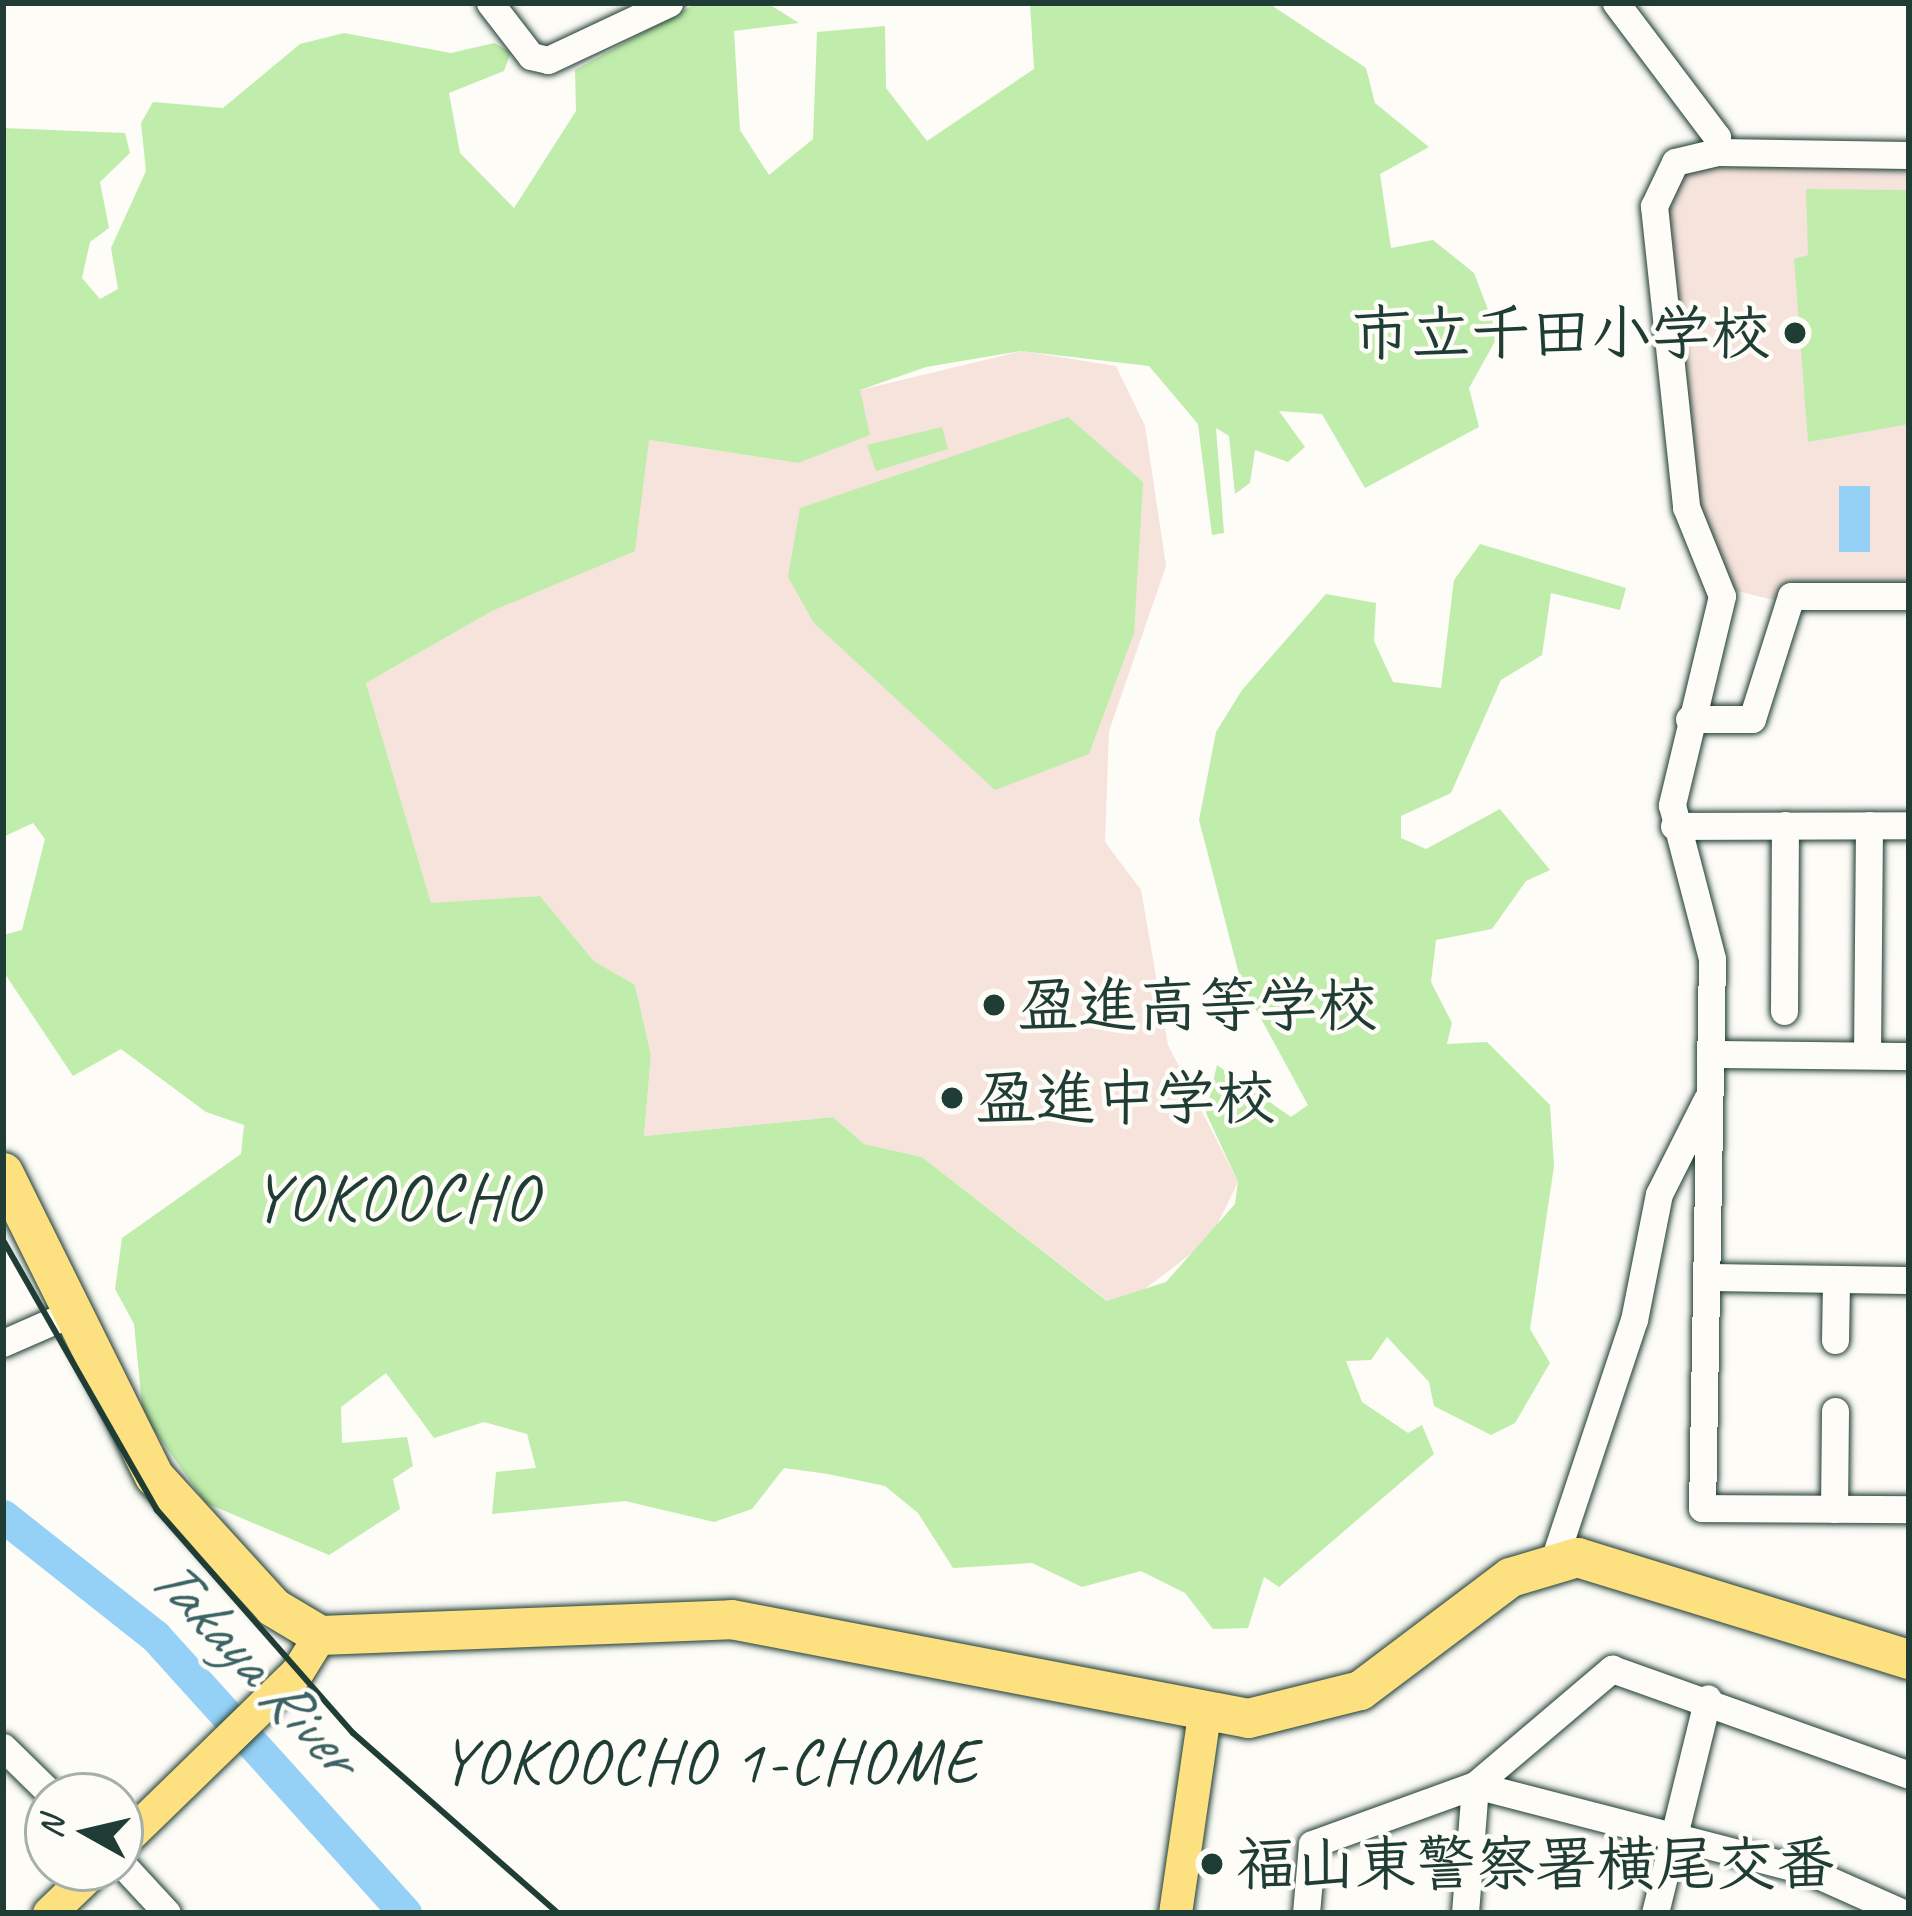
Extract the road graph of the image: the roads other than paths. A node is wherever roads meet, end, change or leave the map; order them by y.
1 (490, 3) edge
2 (1616, 3) edge
3 (651, 7) edge
4 (1639, 16) edge
5 (1717, 152) junction
6 (1909, 155) edge
7 (1909, 596) edge
8 (1689, 718) junction
9 (1785, 825) junction
10 (1868, 825) junction
11 (1909, 825) edge
12 (1675, 826) junction
13 (1784, 1011) dead end
14 (1710, 1054) junction
15 (1867, 1055) junction
16 (1909, 1056) edge
17 (1706, 1099) junction
18 (3, 1172) edge
19 (1708, 1276) junction
20 (1836, 1280) junction
21 (1909, 1280) edge
22 (67, 1315) junction
23 (1835, 1340) dead end
24 (3, 1342) edge
25 (1834, 1411) dead end
26 (1834, 1509) junction
27 (1909, 1509) edge
28 (1555, 1558) junction
29 (320, 1635) junction
30 (1909, 1659) edge
31 (1708, 1697) junction
32 (1204, 1714) junction
33 (1909, 1775) edge
34 (1475, 1785) junction
35 (144, 1821) edge
36 (1677, 1837) junction
37 (144, 1889) edge
38 (71, 1892) edge
39 (49, 1913) edge
40 (166, 1913) edge
41 (1175, 1913) edge
42 (1306, 1913) edge
43 (1465, 1913) edge
44 (1655, 1913) edge
45 (1903, 1913) edge

1 - 3 street
2 - 4 street
4 - 5 street
5 - 6 street
5 - 8 street
7 - 8 street
8 - 12 street
9 - 10 street
9 - 12 street
9 - 13 street
10 - 11 street
10 - 15 street
12 - 14 street
14 - 15 street
14 - 17 street
15 - 16 street
17 - 19 street
17 - 28 street
18 - 22 highway
19 - 20 street
19 - 26 street
20 - 21 street
20 - 23 street
22 - 24 street
22 - 29 highway
25 - 26 street
26 - 27 street
28 - 30 highway
28 - 32 highway
29 - 32 highway
29 - 35 main road
31 - 33 street
31 - 34 street
31 - 36 street
32 - 41 main road
34 - 36 street
34 - 42 street
34 - 43 street
36 - 44 street
36 - 45 street
37 - 40 street
38 - 39 main road

